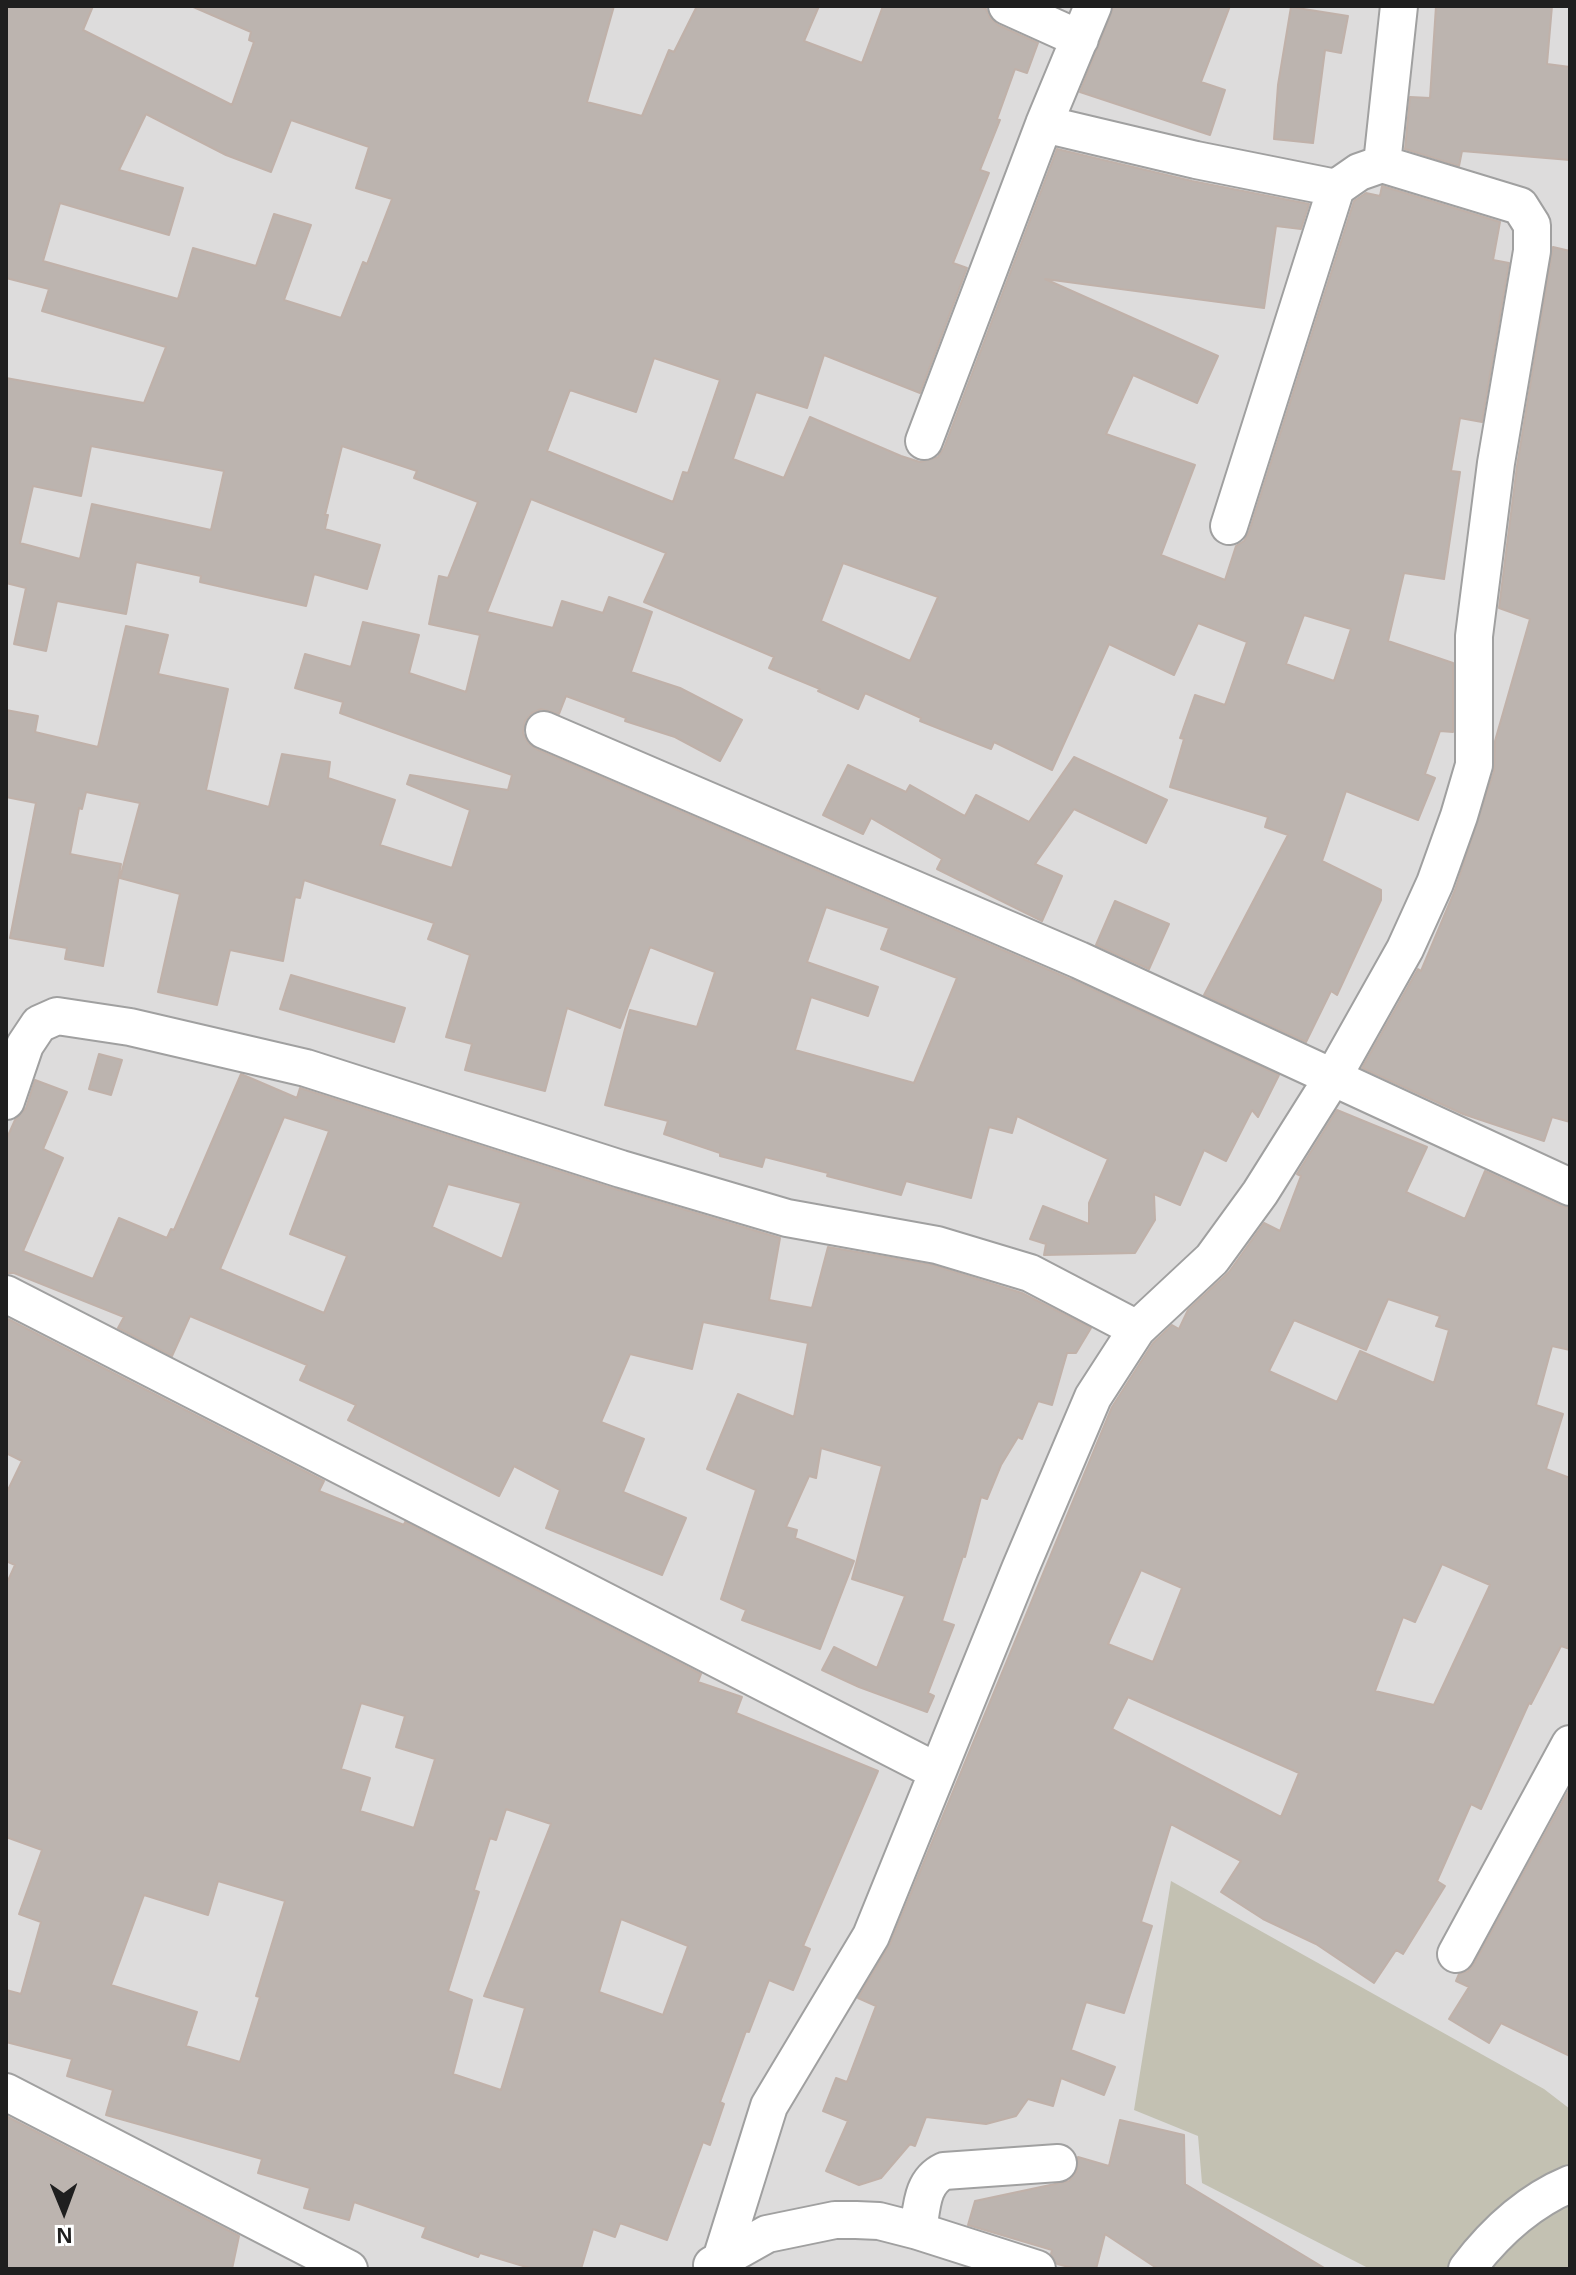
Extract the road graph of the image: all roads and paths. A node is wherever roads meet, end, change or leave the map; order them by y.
1 (1007, 6) edge
2 (1399, 6) edge
3 (1087, 22) edge
4 (1044, 124) junction
5 (1382, 164) junction
6 (1336, 188) junction
7 (924, 441) dead end
8 (1229, 526) dead end
9 (544, 730) dead end
10 (1333, 1077) junction
11 (6, 1101) edge
12 (1570, 1187) edge
13 (6, 1294) edge
14 (1137, 1329) junction
15 (1570, 1744) edge
16 (936, 1771) junction
17 (1456, 1954) dead end
18 (6, 2092) edge
19 (1058, 2163) dead end
20 (1570, 2184) edge
21 (918, 2231) junction
22 (715, 2266) edge
23 (349, 2269) edge
24 (1037, 2269) edge
25 (1467, 2269) edge

1 - 3 street
2 - 5 street
3 - 4 street
4 - 6 street
4 - 7 street
5 - 6 street
5 - 10 street
6 - 8 street
9 - 10 street
10 - 12 street
10 - 14 street
11 - 14 street
13 - 16 street
14 - 16 street
15 - 17 street
16 - 22 street
18 - 23 street
19 - 21 street
20 - 25 street
21 - 22 street
21 - 24 street

